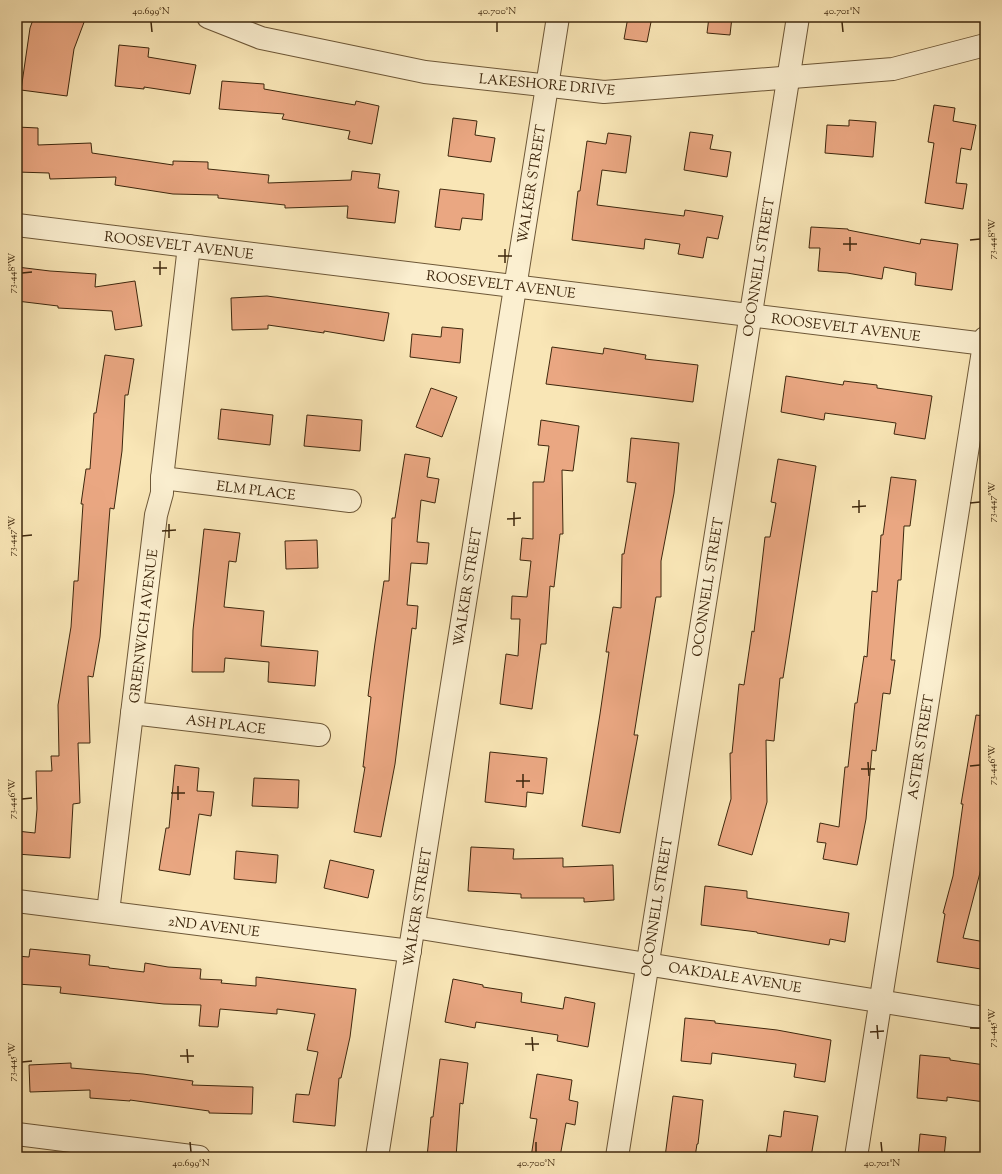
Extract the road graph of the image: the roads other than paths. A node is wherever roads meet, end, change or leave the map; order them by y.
1 (208, 17) edge
2 (558, 17) edge
3 (798, 17) edge
4 (985, 44) edge
5 (788, 78) junction
6 (547, 85) junction
7 (17, 225) edge
8 (190, 246) junction
9 (515, 286) junction
10 (750, 315) junction
11 (985, 342) edge
12 (162, 478) junction
13 (350, 501) dead end
14 (132, 713) junction
15 (319, 736) dead end
16 (17, 901) edge
17 (108, 912) junction
18 (414, 927) junction
19 (410, 951) junction
20 (647, 963) junction
21 (880, 1001) junction
22 (985, 1018) edge
23 (17, 1134) edge
24 (199, 1157) edge
25 (377, 1157) edge
26 (616, 1157) edge
27 (856, 1157) edge

1 - 6 street, LAKESHORE DRIVE
2 - 6 street, WALKER STREET
3 - 5 street, OCONNELL STREET
4 - 5 street, LAKESHORE DRIVE
5 - 6 street, LAKESHORE DRIVE
5 - 10 street, OCONNELL STREET
6 - 9 street, WALKER STREET
7 - 8 street, ROOSEVELT AVENUE
8 - 9 street, ROOSEVELT AVENUE
8 - 12 street, GREENWICH AVENUE
9 - 10 street, ROOSEVELT AVENUE
9 - 18 street, WALKER STREET
10 - 11 street, ROOSEVELT AVENUE
10 - 20 street, OCONNELL STREET
11 - 21 street, ASTER STREET
12 - 13 street, ELM PLACE
12 - 14 street, GREENWICH AVENUE
14 - 15 street, ASH PLACE
14 - 17 street, GREENWICH AVENUE
16 - 17 street, 2ND AVENUE
17 - 19 street, 2ND AVENUE
18 - 19 street, WALKER STREET
18 - 20 street, OAKDALE AVENUE
19 - 25 street, WALKER STREET
20 - 21 street, OAKDALE AVENUE
20 - 26 street, OCONNELL STREET
21 - 22 street, OAKDALE AVENUE
21 - 27 street, ASTER STREET
23 - 24 street

